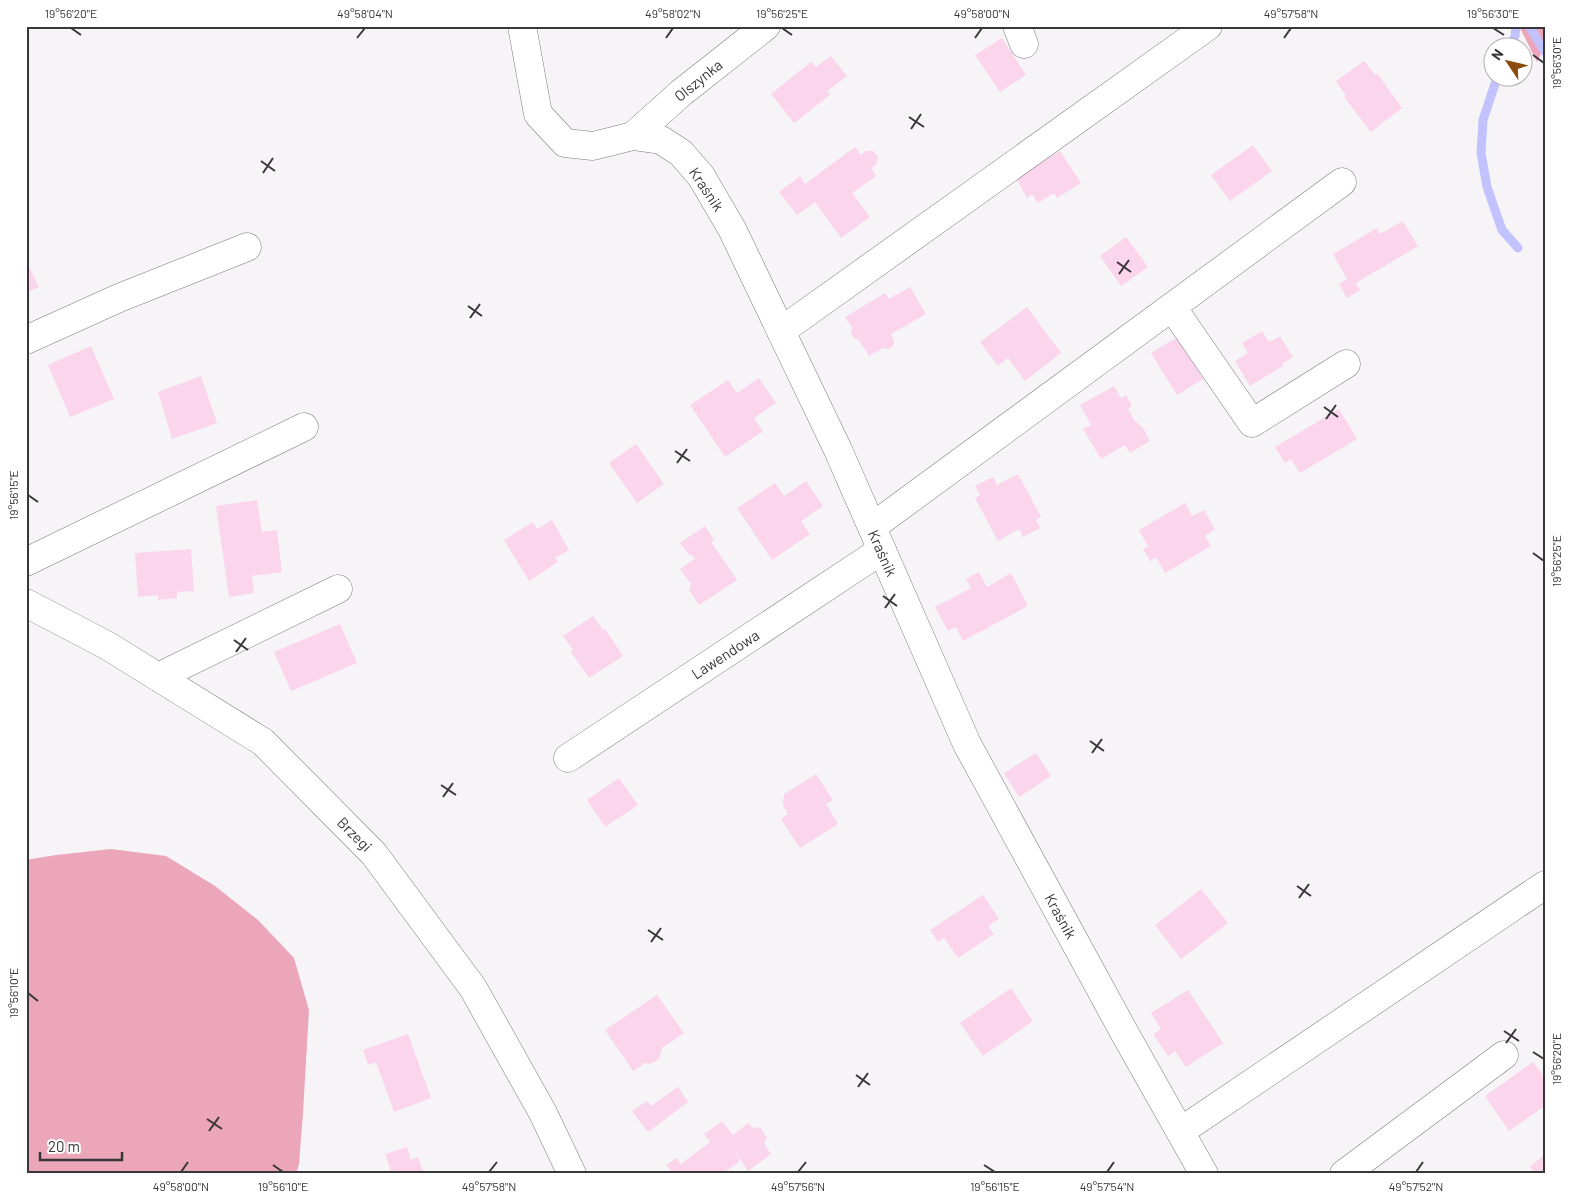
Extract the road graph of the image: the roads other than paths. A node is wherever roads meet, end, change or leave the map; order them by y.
1 (522, 26) edge
2 (766, 26) edge
3 (1208, 26) edge
4 (632, 136) junction
5 (1342, 182) dead end
6 (247, 248) dead end
7 (1172, 306) junction
8 (781, 331) junction
9 (26, 340) edge
10 (1346, 364) dead end
11 (304, 428) dead end
12 (877, 539) junction
13 (26, 562) edge
14 (338, 589) dead end
15 (26, 603) edge
16 (158, 677) junction
17 (568, 758) dead end
18 (1545, 885) edge
19 (1504, 1055) dead end
20 (1181, 1131) junction
21 (572, 1174) edge
22 (1204, 1174) edge
23 (1344, 1174) edge

1 - 4 street, Kraśnik
2 - 4 street, Olszynka
3 - 8 street
4 - 8 street, Kraśnik
5 - 7 street, Lawendowa
6 - 9 street
7 - 10 street
7 - 12 street, Lawendowa
8 - 12 street, Kraśnik
11 - 13 street
12 - 17 street, Lawendowa
12 - 20 street, Kraśnik
14 - 16 street
15 - 16 street, Brzegi
16 - 21 street, Brzegi
18 - 20 street
19 - 23 street
20 - 22 street, Kraśnik

